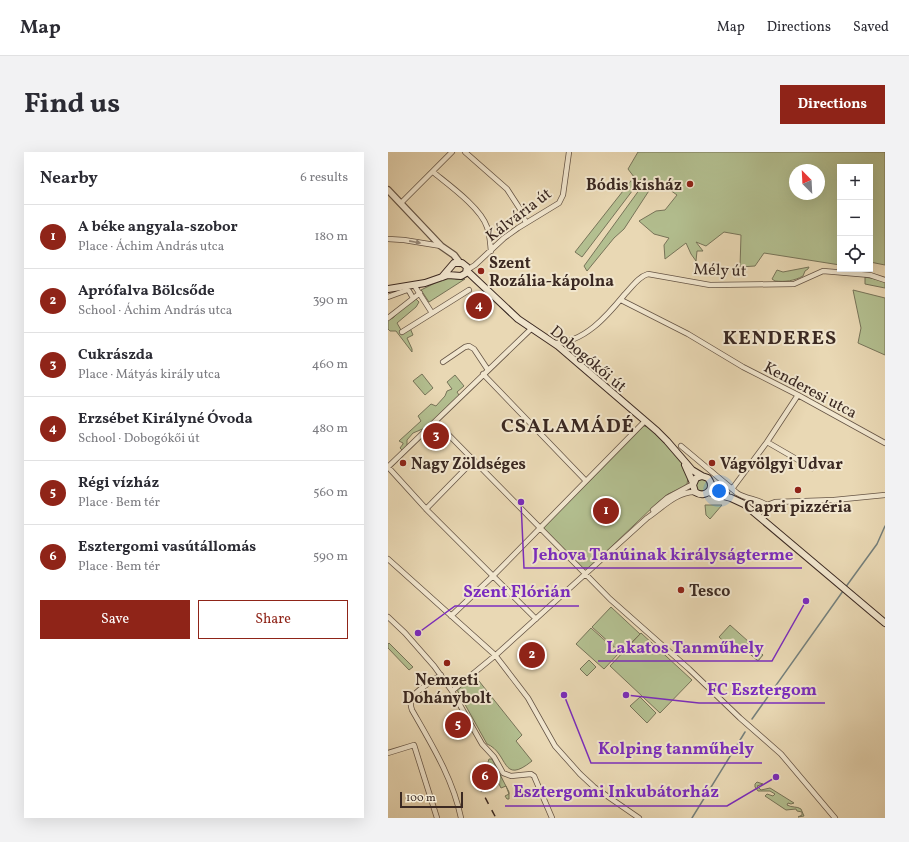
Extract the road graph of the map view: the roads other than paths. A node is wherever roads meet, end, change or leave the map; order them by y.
1 (452, 152) edge
2 (465, 152) edge
3 (569, 152) edge
4 (433, 172) junction
5 (388, 190) edge
6 (401, 203) junction
7 (526, 223) junction
8 (388, 239) edge
9 (441, 246) junction
10 (491, 251) junction
11 (455, 264) junction
12 (466, 270) junction
13 (452, 275) junction
14 (442, 277) junction
15 (885, 280) edge
16 (414, 285) junction
17 (388, 289) edge
18 (468, 290) dead end
19 (420, 293) junction
20 (388, 297) edge
21 (413, 298) junction
22 (621, 300) junction
23 (432, 313) junction
24 (388, 318) edge
25 (532, 328) junction
26 (402, 332) dead end
27 (554, 343) junction
28 (442, 362) dead end
29 (488, 370) junction
30 (484, 374) junction
31 (798, 395) junction
32 (645, 421) junction
33 (436, 422) junction
34 (767, 442) junction
35 (885, 443) edge
36 (681, 446) dead end
37 (681, 458) junction
38 (474, 460) junction
39 (388, 467) edge
40 (812, 468) dead end
41 (702, 476) junction
42 (586, 481) junction
43 (693, 484) junction
44 (711, 484) junction
45 (732, 490) junction
46 (696, 492) junction
47 (708, 492) junction
48 (885, 495) edge
49 (731, 498) junction
50 (767, 505) junction
51 (426, 509) junction
52 (758, 515) junction
53 (647, 518) junction
54 (539, 528) junction
55 (388, 559) edge
56 (585, 575) junction
57 (493, 576) junction
58 (451, 616) junction
59 (388, 617) edge
60 (536, 619) junction
61 (885, 623) edge
62 (495, 655) junction
63 (441, 675) junction
64 (452, 691) junction
65 (388, 752) edge
66 (436, 818) edge
67 (461, 818) edge
68 (552, 818) edge
69 (639, 818) edge
70 (835, 818) edge

1 - 4 street
2 - 7 street
3 - 7 street, Kálvária út
4 - 6 street
4 - 10 street
5 - 6 street
6 - 9 street
7 - 10 street, Kálvária út
8 -> 9 street
9 - 11 street
10 - 12 street, Kálvária út
11 - 12 main road
11 - 13 main road
11 - 14 main road
12 - 13 main road
12 - 25 main road, Dobogókői út
13 - 14 main road
14 - 16 main road
15 - 22 street, Mély út
16 - 17 main road
16 - 19 street
18 - 23 street
19 - 21 street
19 - 23 street
20 - 21 street
21 - 24 street
22 - 27 street, Mély út
22 - 31 street, Kenderesi utca
23 - 26 street
25 - 27 main road, Dobogókői út
25 - 29 street
27 - 32 main road, Dobogókői út
28 - 29 street
29 - 30 street
30 - 33 street
30 - 42 street
31 - 34 street
31 - 35 street, Kenderesi utca
32 - 37 main road, Dobogókői út
32 - 42 street
33 - 38 street
33 - 39 street
34 - 40 street
34 - 45 street
36 - 45 street
37 - 41 main road, Dobogókői út
37 - 43 main road, Dobogókői út
38 - 51 street
38 - 54 street
39 - 51 street
41 - 43 main road
41 - 44 main road
42 - 54 street
43 - 46 main road
43 - 53 street
44 - 47 main road
44 - 49 main road
45 - 50 street
46 - 47 main road
46 - 53 street
47 - 49 main road
48 - 50 street
49 - 52 main road
50 - 52 street
51 - 57 street
52 - 61 main road
53 - 56 street
54 - 56 street
54 - 57 street
55 - 58 street
56 - 60 street
56 - 70 street
57 - 58 street
57 - 60 street
58 - 62 street
59 - 63 street
60 - 62 street
62 - 64 street
62 - 69 street
63 - 64 street
63 - 67 street
64 - 68 street
65 - 66 street

